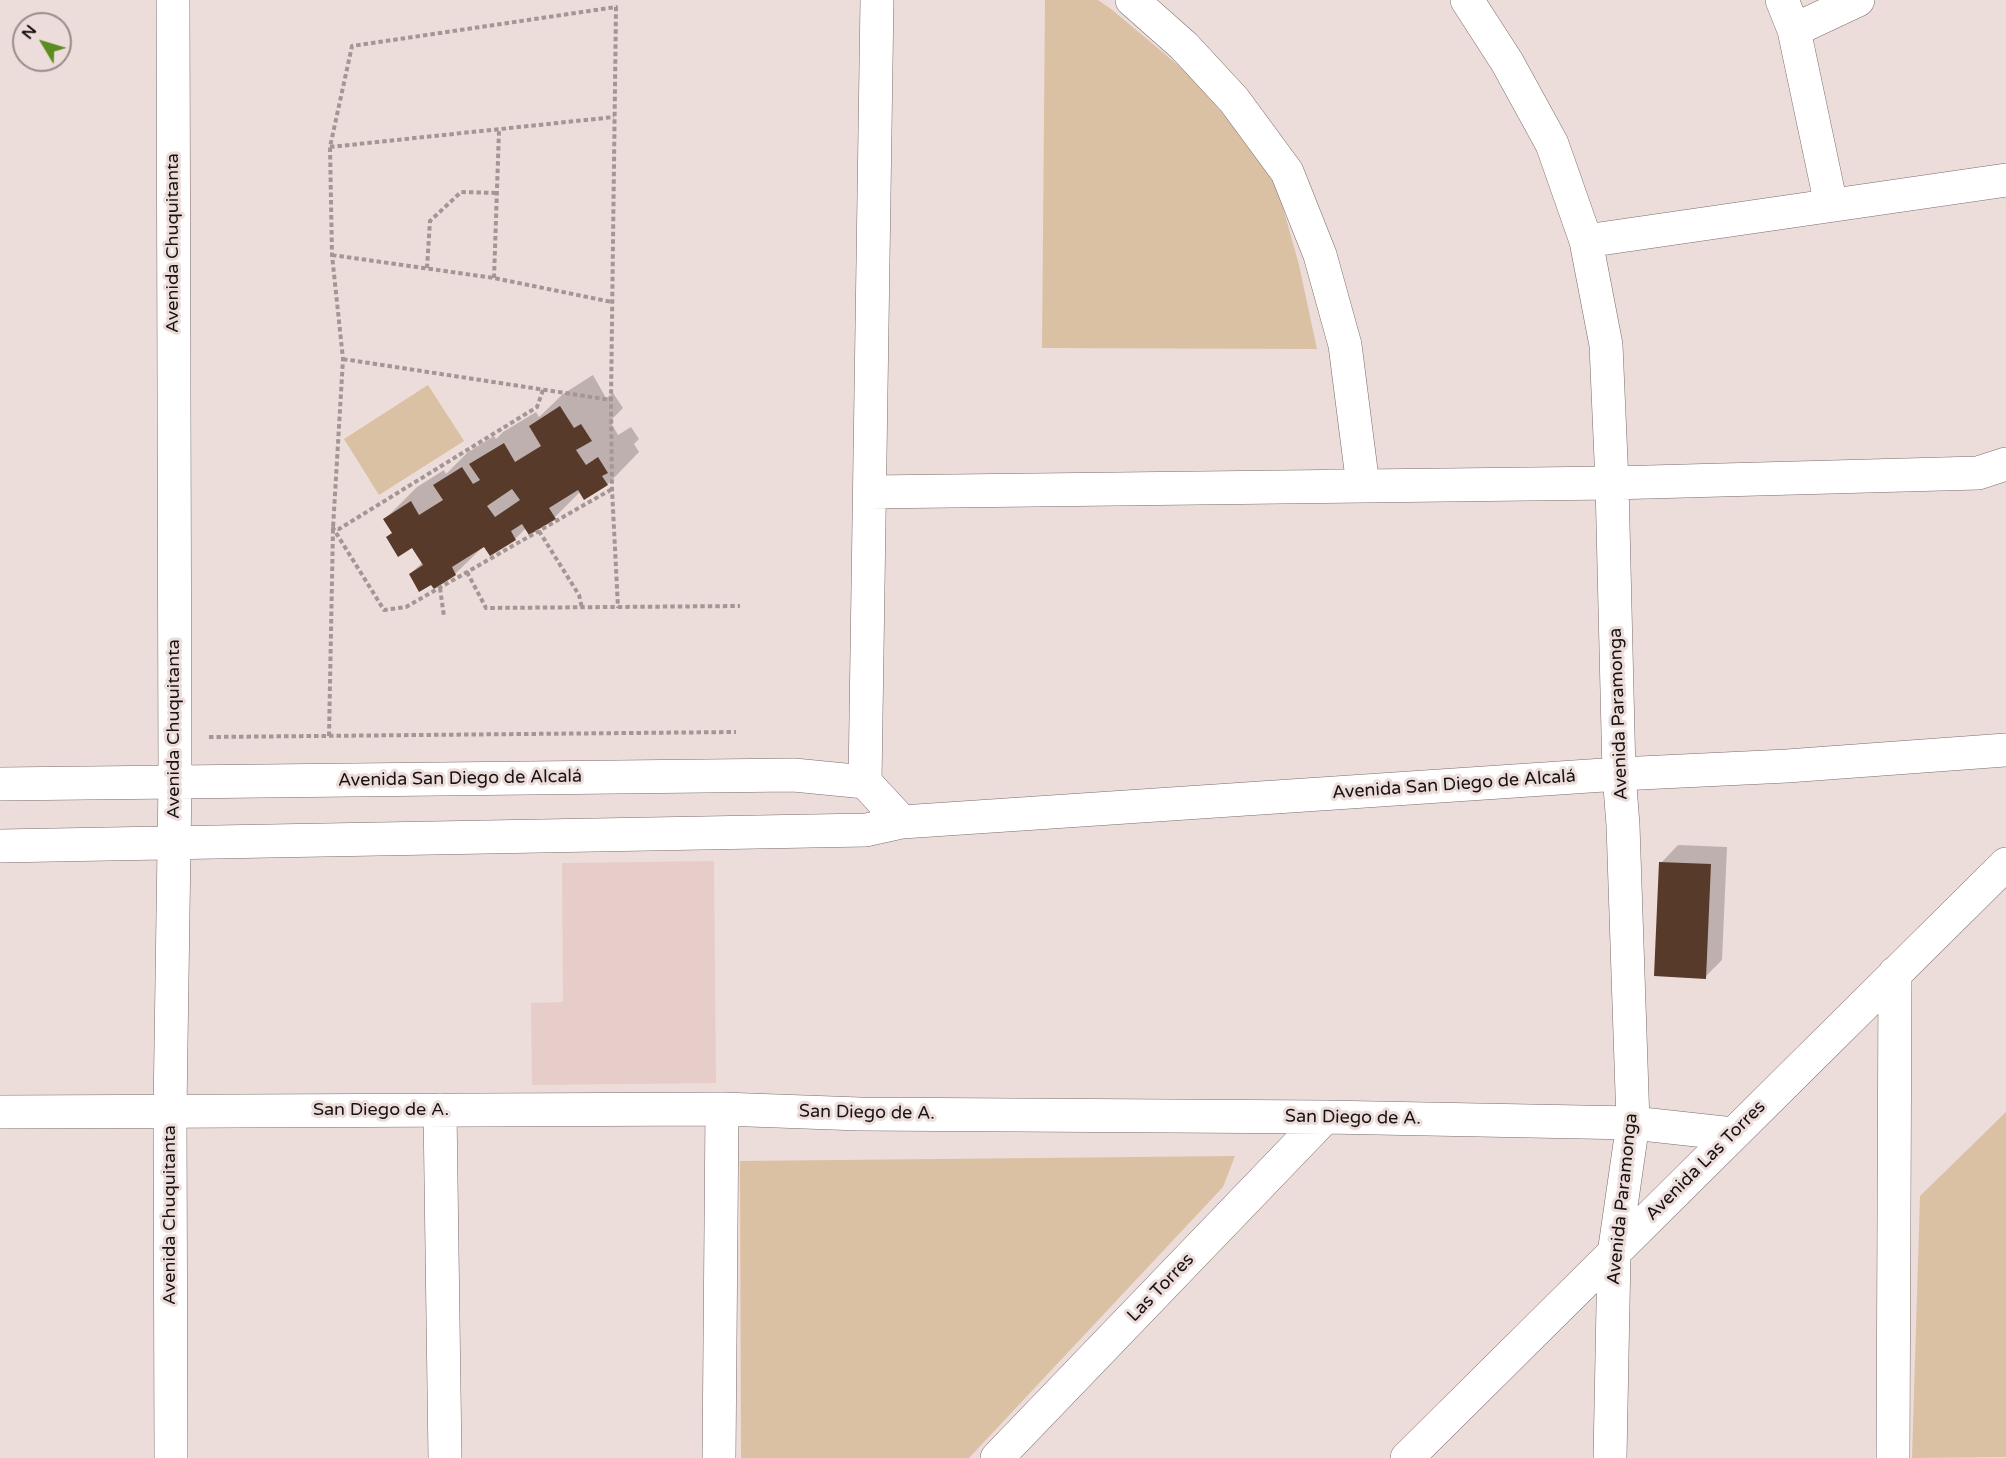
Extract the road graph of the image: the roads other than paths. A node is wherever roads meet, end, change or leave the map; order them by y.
1 (173, 0) edge
2 (877, 0) edge
3 (1132, 0) edge
4 (1467, 0) edge
5 (1782, 0) edge
6 (1858, 0) edge
7 (1794, 30) junction
8 (2006, 180) edge
9 (1831, 205) junction
10 (1586, 242) junction
11 (2006, 464) edge
12 (1612, 483) junction
13 (1363, 486) junction
14 (870, 492) junction
15 (2006, 750) edge
16 (1619, 774) junction
17 (175, 782) junction
18 (865, 782) junction
19 (0, 784) edge
20 (902, 822) junction
21 (174, 842) junction
22 (0, 846) edge
23 (2006, 864) edge
24 (1894, 973) junction
25 (722, 1109) junction
26 (440, 1110) junction
27 (170, 1111) junction
28 (0, 1112) edge
29 (1325, 1117) junction
30 (1633, 1123) junction
31 (1734, 1134) junction
32 (1614, 1254) junction
33 (171, 1458) edge
34 (445, 1458) edge
35 (719, 1458) edge
36 (997, 1458) edge
37 (1407, 1458) edge
38 (1610, 1458) edge
39 (1893, 1458) edge

1 - 17 street, Avenida Chuquitanta
2 - 14 street
3 - 13 street
4 - 10 street, Avenida Paramonga
5 - 7 street
6 - 7 street
7 - 9 street
8 - 9 street
9 - 10 street
10 - 12 street, Avenida Paramonga
11 - 12 street
12 - 13 street
12 - 16 street, Avenida Paramonga
13 - 14 street
14 - 18 street
15 - 16 street, Avenida San Diego de Alcalá
16 - 20 street, Avenida San Diego de Alcalá
16 - 30 street, Avenida Paramonga
17 - 18 street, Avenida San Diego de Alcalá
17 - 19 street, Avenida San Diego de Alcalá
17 - 21 street, Avenida Chuquitanta
18 - 20 street
20 - 21 street, Avenida San Diego de Alcalá
21 - 22 street, Avenida San Diego de Alcalá
21 - 27 street, Avenida Chuquitanta
23 - 24 street, Avenida Las Torres
24 - 31 street, Avenida Las Torres
24 - 39 street
25 - 26 street, San Diego de A.
25 - 29 street, San Diego de A.
25 - 35 street
26 - 27 street, San Diego de A.
26 - 34 street
27 - 28 street, San Diego de A.
27 - 33 street, Avenida Chuquitanta
29 - 30 street, San Diego de A.
29 - 36 street, Las Torres
30 - 31 street, San Diego de A.
30 - 32 street, Avenida Paramonga
31 - 32 street, Avenida Las Torres
32 - 37 street, Avenida Las Torres
32 - 38 street, Avenida Paramonga

